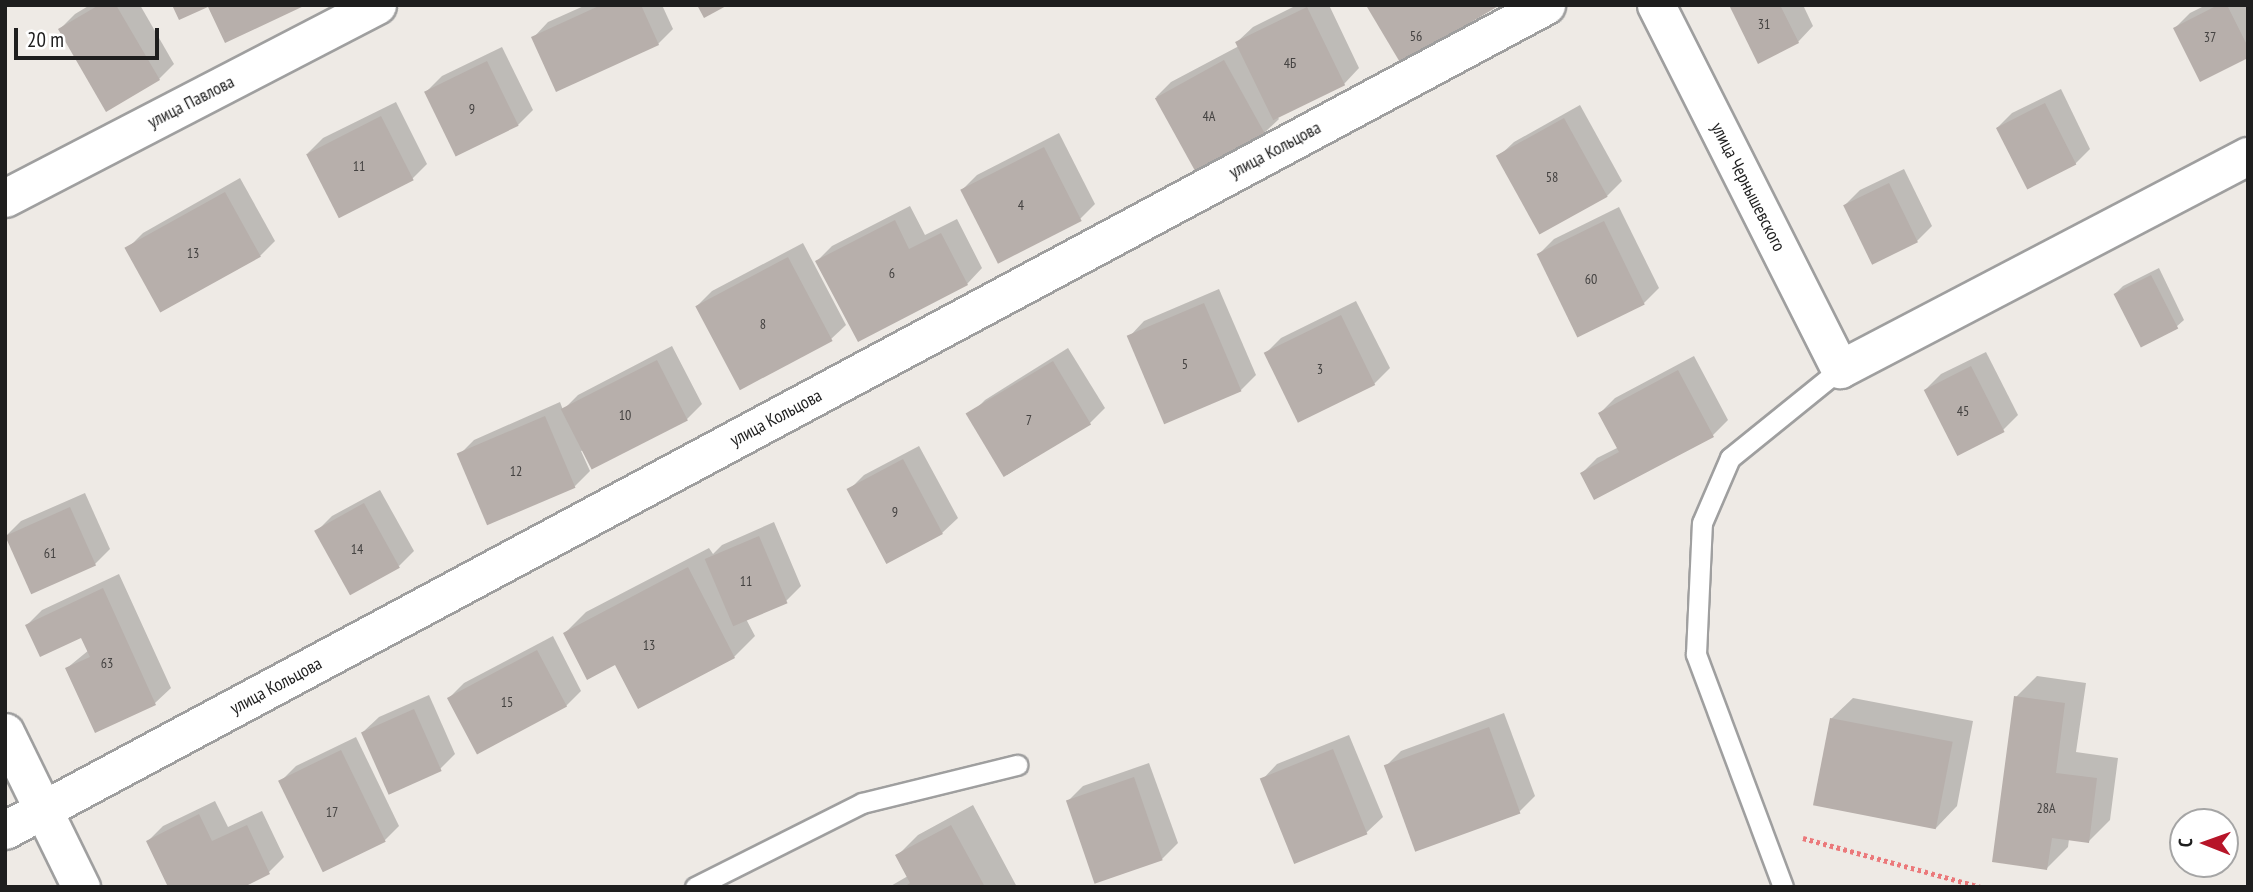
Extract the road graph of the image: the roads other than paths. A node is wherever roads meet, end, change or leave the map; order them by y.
1 (377, 5) edge
2 (1546, 5) edge
3 (1657, 5) edge
4 (2248, 156) edge
5 (5, 198) edge
6 (1840, 369) junction
7 (5, 733) edge
8 (1017, 765) dead end
9 (43, 811) junction
10 (5, 830) edge
11 (81, 887) edge
12 (695, 887) edge
13 (1783, 887) edge

1 - 5 street, улица Павлова
2 - 9 street, улица Кольцова
3 - 6 street, улица Чернышевского
4 - 6 street
6 - 13 lane
7 - 9 street
8 - 12 lane
9 - 10 street, улица Кольцова
9 - 11 street

